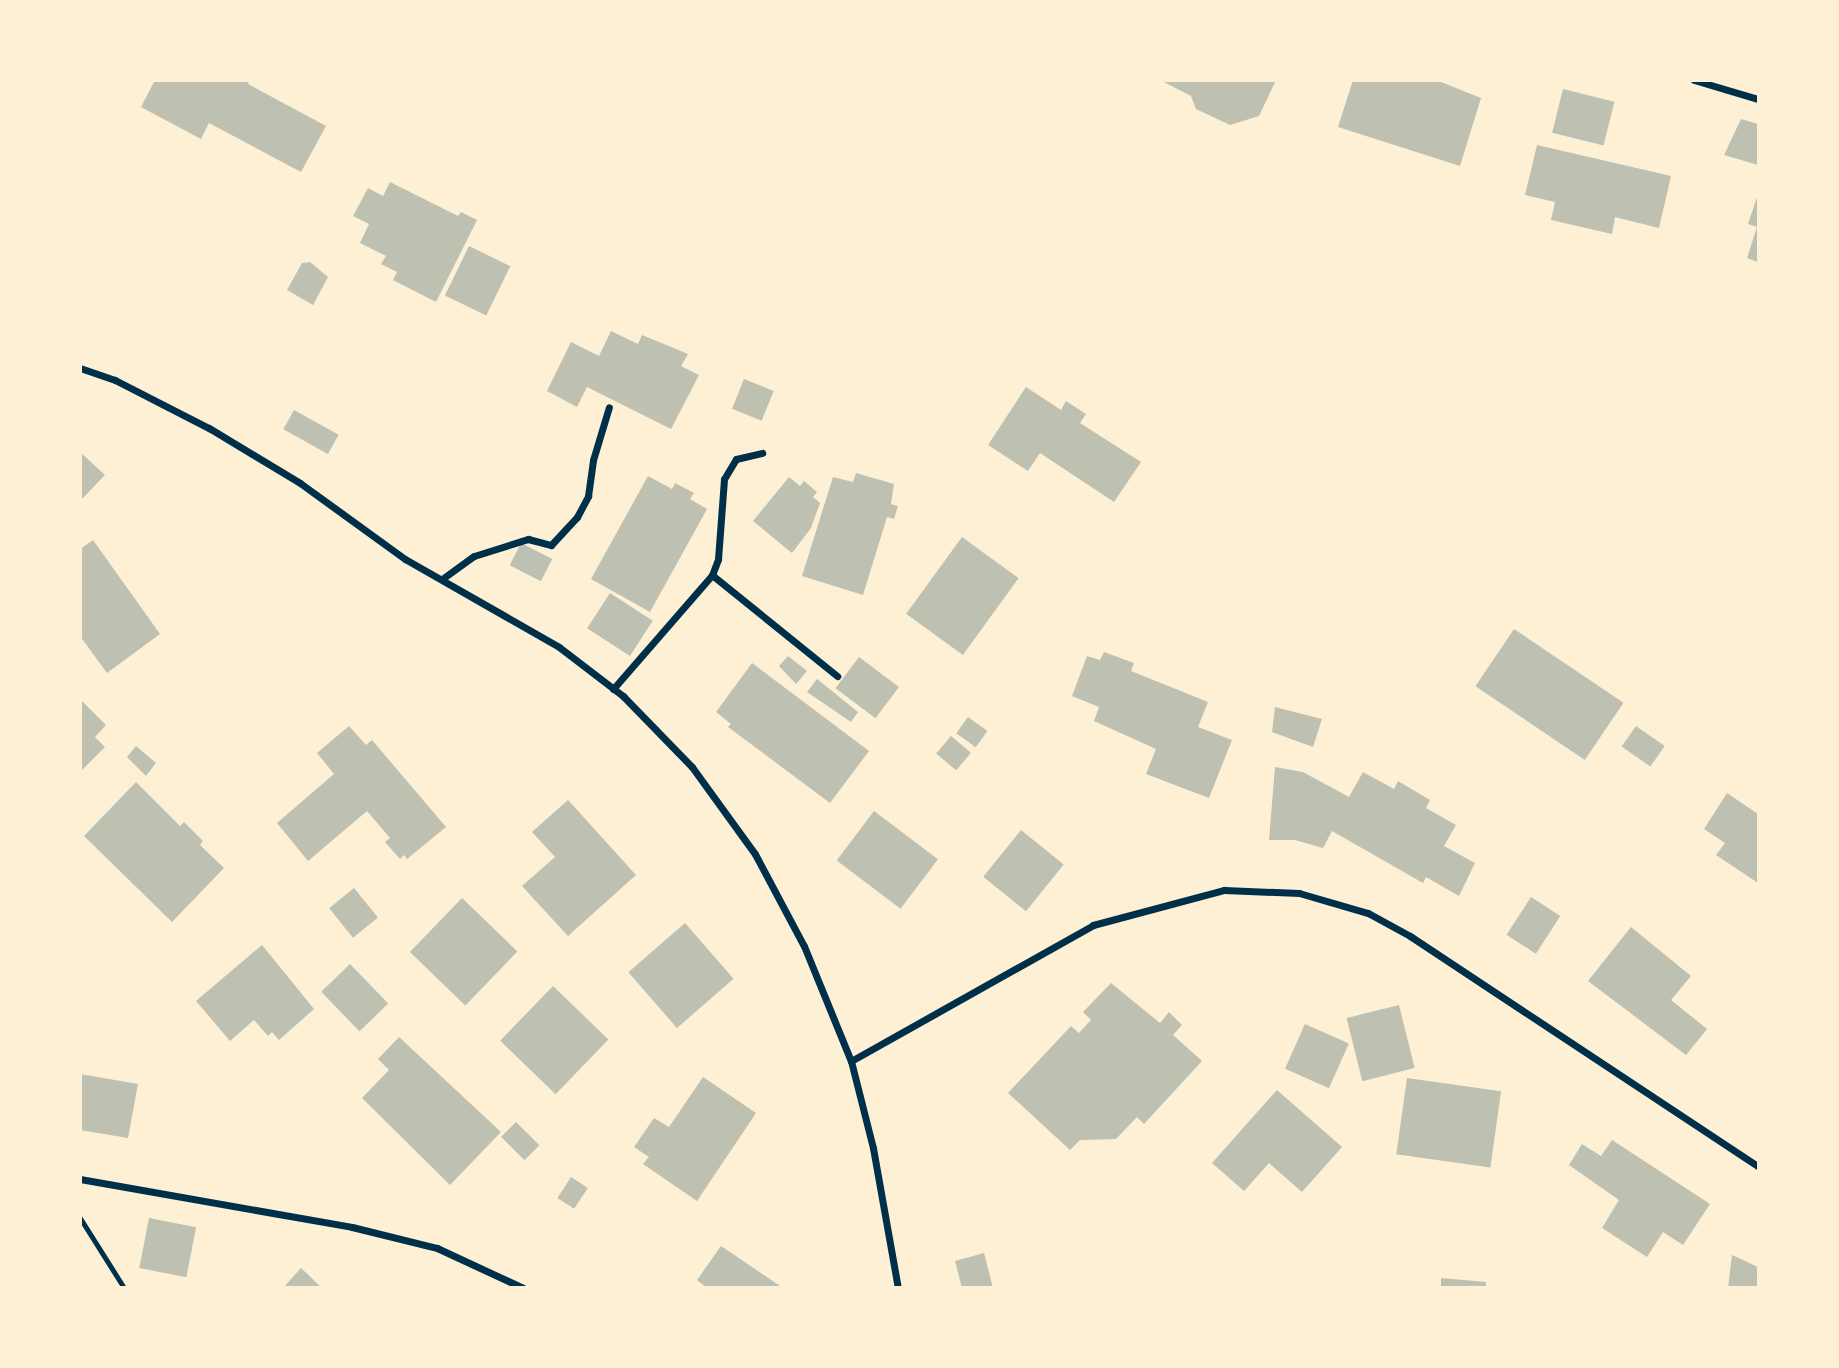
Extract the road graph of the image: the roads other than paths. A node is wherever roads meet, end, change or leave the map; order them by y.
1 (1694, 80) edge
2 (1759, 99) edge
3 (80, 368) edge
4 (609, 407) dead end
5 (762, 453) dead end
6 (712, 575) junction
7 (442, 579) junction
8 (837, 676) dead end
9 (613, 689) junction
10 (851, 1061) junction
11 (1759, 1166) edge
12 (80, 1179) edge
13 (80, 1218) edge
14 (124, 1287) edge
15 (523, 1287) edge
16 (898, 1287) edge

1 - 2 street
3 - 7 street
4 - 7 street
5 - 6 street
6 - 8 street
6 - 9 street
7 - 9 street
9 - 10 street
10 - 11 street
10 - 16 street
12 - 15 street
13 - 14 lane

